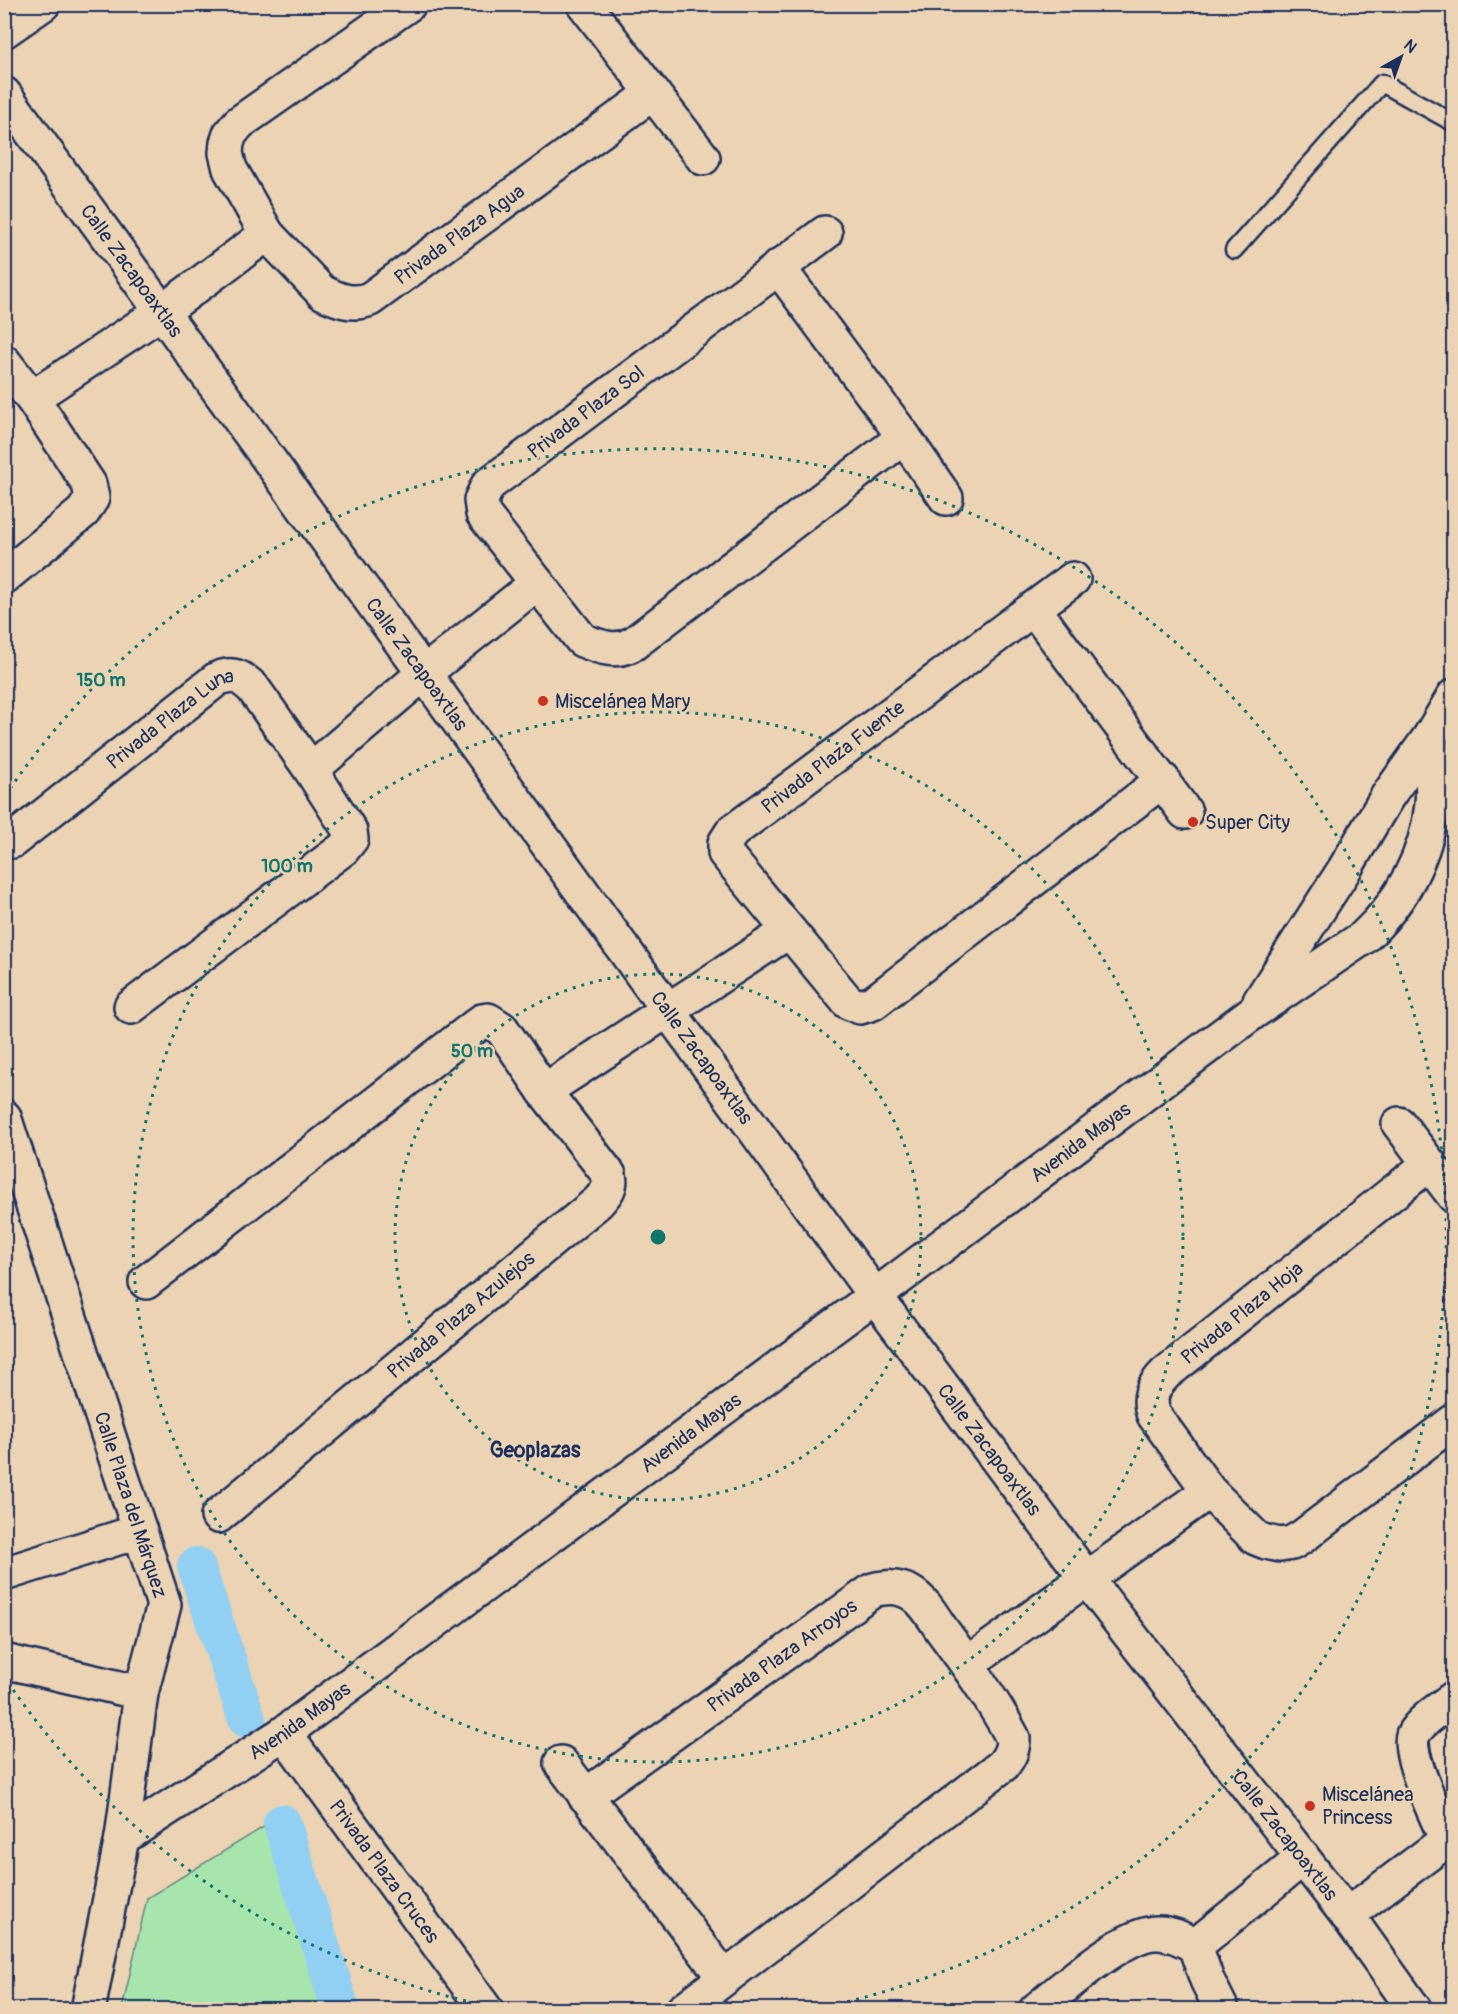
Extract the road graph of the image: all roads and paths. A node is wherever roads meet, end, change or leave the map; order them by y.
1 (43, 4) edge
2 (409, 4) edge
3 (584, 4) edge
4 (4, 31) edge
5 (653, 93) junction
6 (4, 94) edge
7 (1454, 123) edge
8 (704, 158) dead end
9 (825, 233) dead end
10 (267, 234) junction
11 (1234, 250) dead end
12 (778, 267) junction
13 (164, 311) junction
14 (4, 362) edge
15 (32, 398) junction
16 (904, 437) junction
17 (946, 498) dead end
18 (4, 577) edge
19 (1073, 579) dead end
20 (536, 584) junction
21 (1034, 609) junction
22 (423, 674) junction
23 (1454, 696) edge
24 (1431, 735) junction
25 (311, 770) junction
26 (1163, 780) junction
27 (1185, 812) dead end
28 (12, 841) dead end
29 (789, 931) junction
30 (130, 1007) dead end
31 (667, 1010) junction
32 (1252, 1013) junction
33 (544, 1091) junction
34 (4, 1117) edge
35 (1399, 1124) dead end
36 (1429, 1164) junction
37 (1454, 1196) edge
38 (146, 1282) dead end
39 (875, 1296) junction
40 (1454, 1421) edge
41 (1209, 1491) junction
42 (218, 1516) dead end
43 (140, 1531) junction
44 (4, 1574) edge
45 (1086, 1578) junction
46 (4, 1661) edge
47 (967, 1664) junction
48 (141, 1693) junction
49 (1454, 1698) edge
50 (284, 1733) junction
51 (561, 1763) dead end
52 (585, 1796) junction
53 (122, 1838) junction
54 (1450, 1842) edge
55 (1303, 1858) junction
56 (1347, 1915) junction
57 (1195, 1946) junction
58 (724, 1977) junction
59 (88, 2010) edge
60 (486, 2010) edge
61 (683, 2010) edge
62 (1036, 2010) edge
63 (1222, 2010) edge
64 (1415, 2010) edge

1 - 4 street
2 - 10 street, Privada Plaza Agua
3 - 5 street
5 - 8 street
5 - 10 street, Privada Plaza Agua
6 - 13 street, Calle Zacapoaxtlas
7 - 11 lane
9 - 12 street, Privada Plaza Sol
10 - 13 street
12 - 16 street
12 - 20 street, Privada Plaza Sol
13 - 15 street
13 - 22 street, Calle Zacapoaxtlas
14 - 15 street
15 - 18 street
16 - 17 street
16 - 20 street, Privada Plaza Sol
19 - 21 street, Privada Plaza Fuente
20 - 22 street
21 - 26 street
21 - 29 street, Privada Plaza Fuente
22 - 25 street
22 - 31 street, Calle Zacapoaxtlas
23 - 24 street, Avenida Mayas
24 - 32 street, Avenida Mayas
24 - 32 street, Avenida Mayas
25 - 28 street, Privada Plaza Luna
25 - 30 street, Privada Plaza Luna
26 - 27 street
26 - 29 street, Privada Plaza Fuente
29 - 31 street
31 - 33 street
31 - 39 street, Calle Zacapoaxtlas
32 - 39 street, Avenida Mayas
33 - 38 street, Privada Plaza Azulejos
33 - 42 street, Privada Plaza Azulejos
34 - 43 street, Calle Plaza del Márquez
35 - 36 street
36 - 37 street
36 - 41 street, Privada Plaza Hoja
39 - 45 street, Calle Zacapoaxtlas
39 - 50 street, Avenida Mayas
40 - 41 street, Privada Plaza Hoja
41 - 45 street
43 - 44 street
43 - 48 street, Calle Plaza del Márquez
45 - 47 street
45 - 55 street, Calle Zacapoaxtlas
46 - 48 street
47 - 52 street, Privada Plaza Arroyos
47 - 58 street, Privada Plaza Arroyos
48 - 53 street, Calle Plaza del Márquez
49 - 54 street
50 - 53 street, Avenida Mayas
50 - 60 street, Privada Plaza Cruces
51 - 52 street
52 - 58 street
53 - 59 street, Calle Plaza del Márquez
54 - 56 street
55 - 56 street, Calle Zacapoaxtlas
55 - 57 street
56 - 64 street, Calle Zacapoaxtlas
57 - 62 street
57 - 63 street
58 - 61 street, Privada Plaza Arroyos

